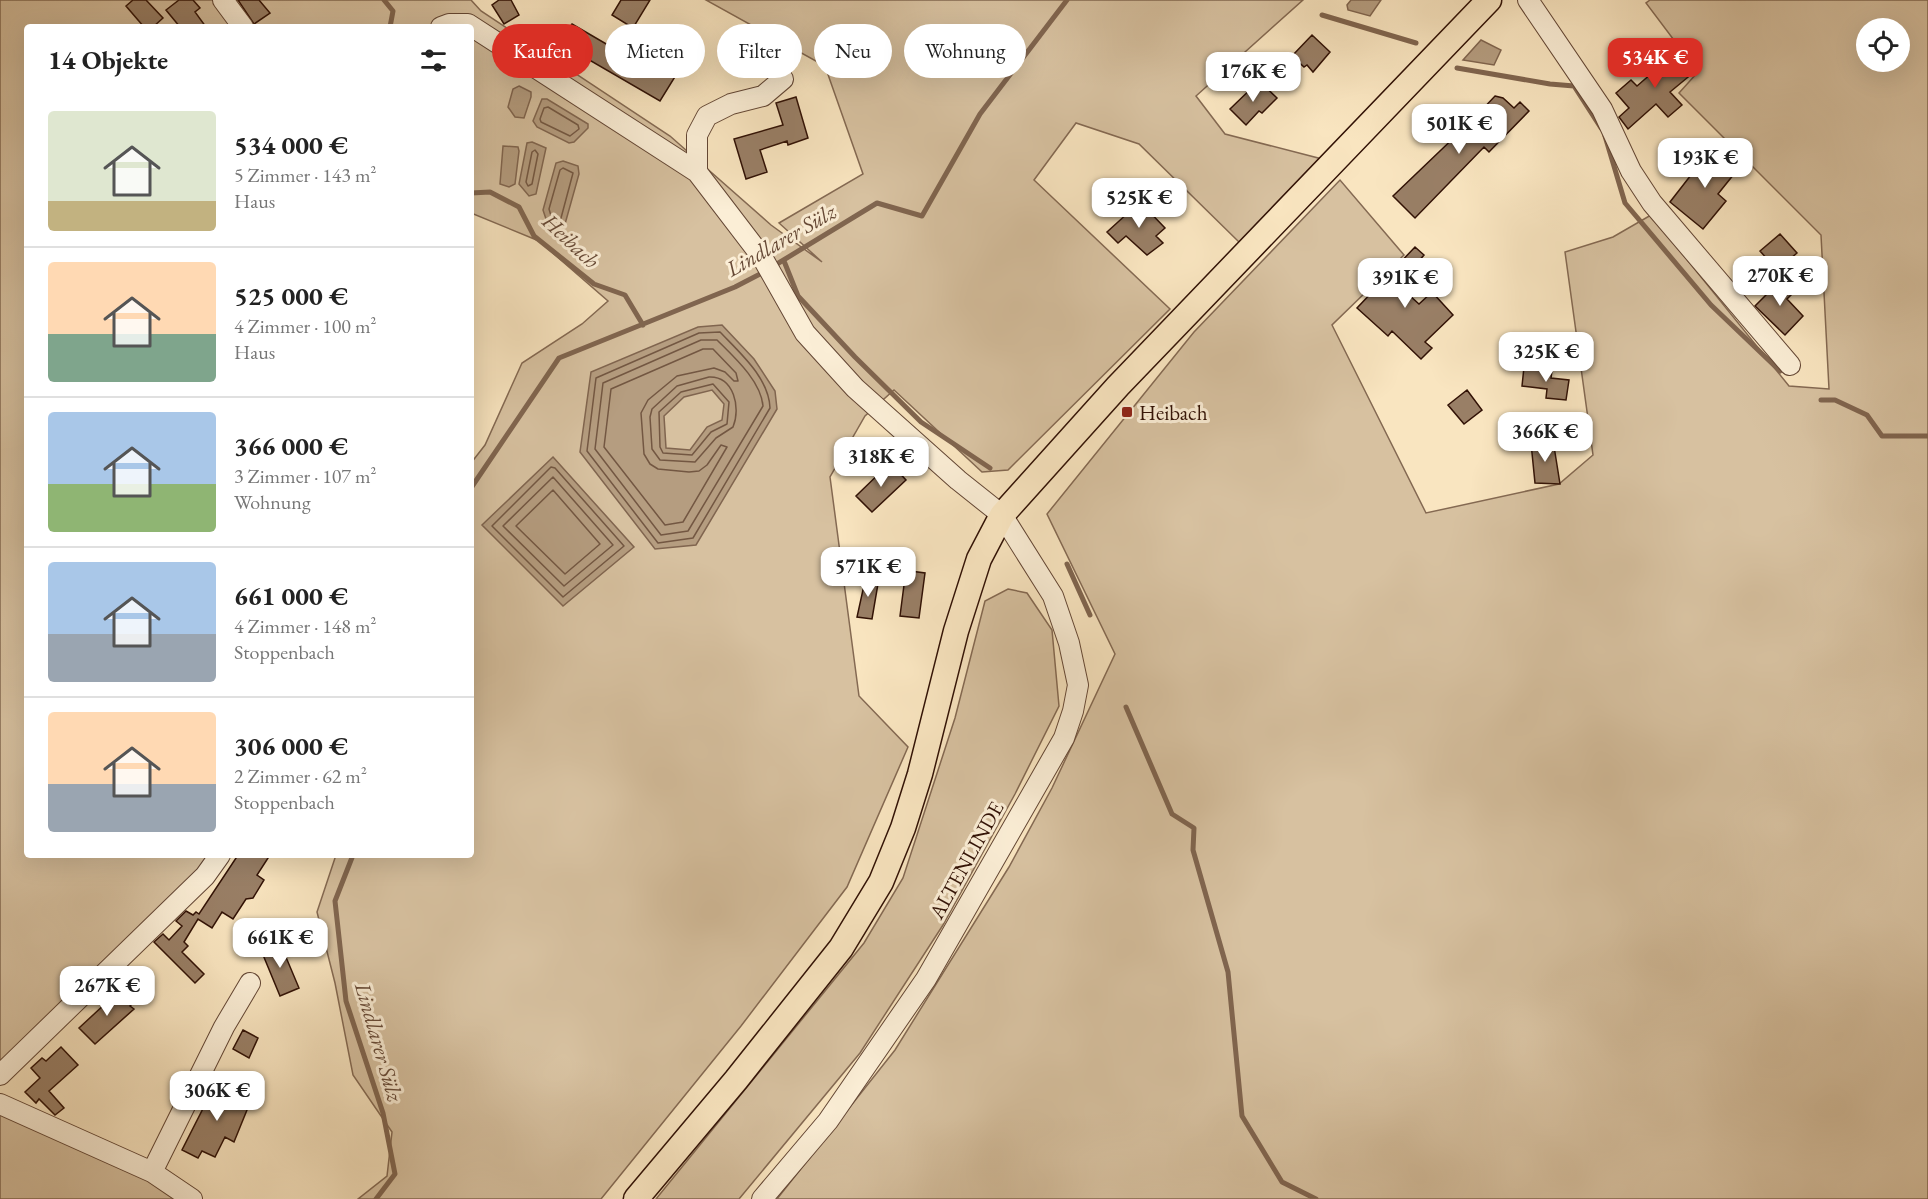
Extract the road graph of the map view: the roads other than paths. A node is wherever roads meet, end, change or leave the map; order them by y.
1 (223, 0) edge
2 (1489, 0) edge
3 (1528, 0) edge
4 (241, 24) edge
5 (449, 24) edge
6 (468, 24) edge
7 (474, 28) edge
8 (783, 79) dead end
9 (697, 172) junction
10 (1790, 365) dead end
11 (1002, 515) junction
12 (218, 858) edge
13 (250, 983) dead end
14 (0, 1075) edge
15 (0, 1104) edge
16 (152, 1172) junction
17 (192, 1199) edge
18 (636, 1199) edge
19 (762, 1199) edge

1 - 4 street
2 - 11 main road
3 - 10 street
5 - 6 street
7 - 9 street
8 - 9 street
9 - 11 street
11 - 18 main road
11 - 19 street, ALTENLINDE
12 - 14 street
13 - 16 street
15 - 16 street
16 - 17 street

